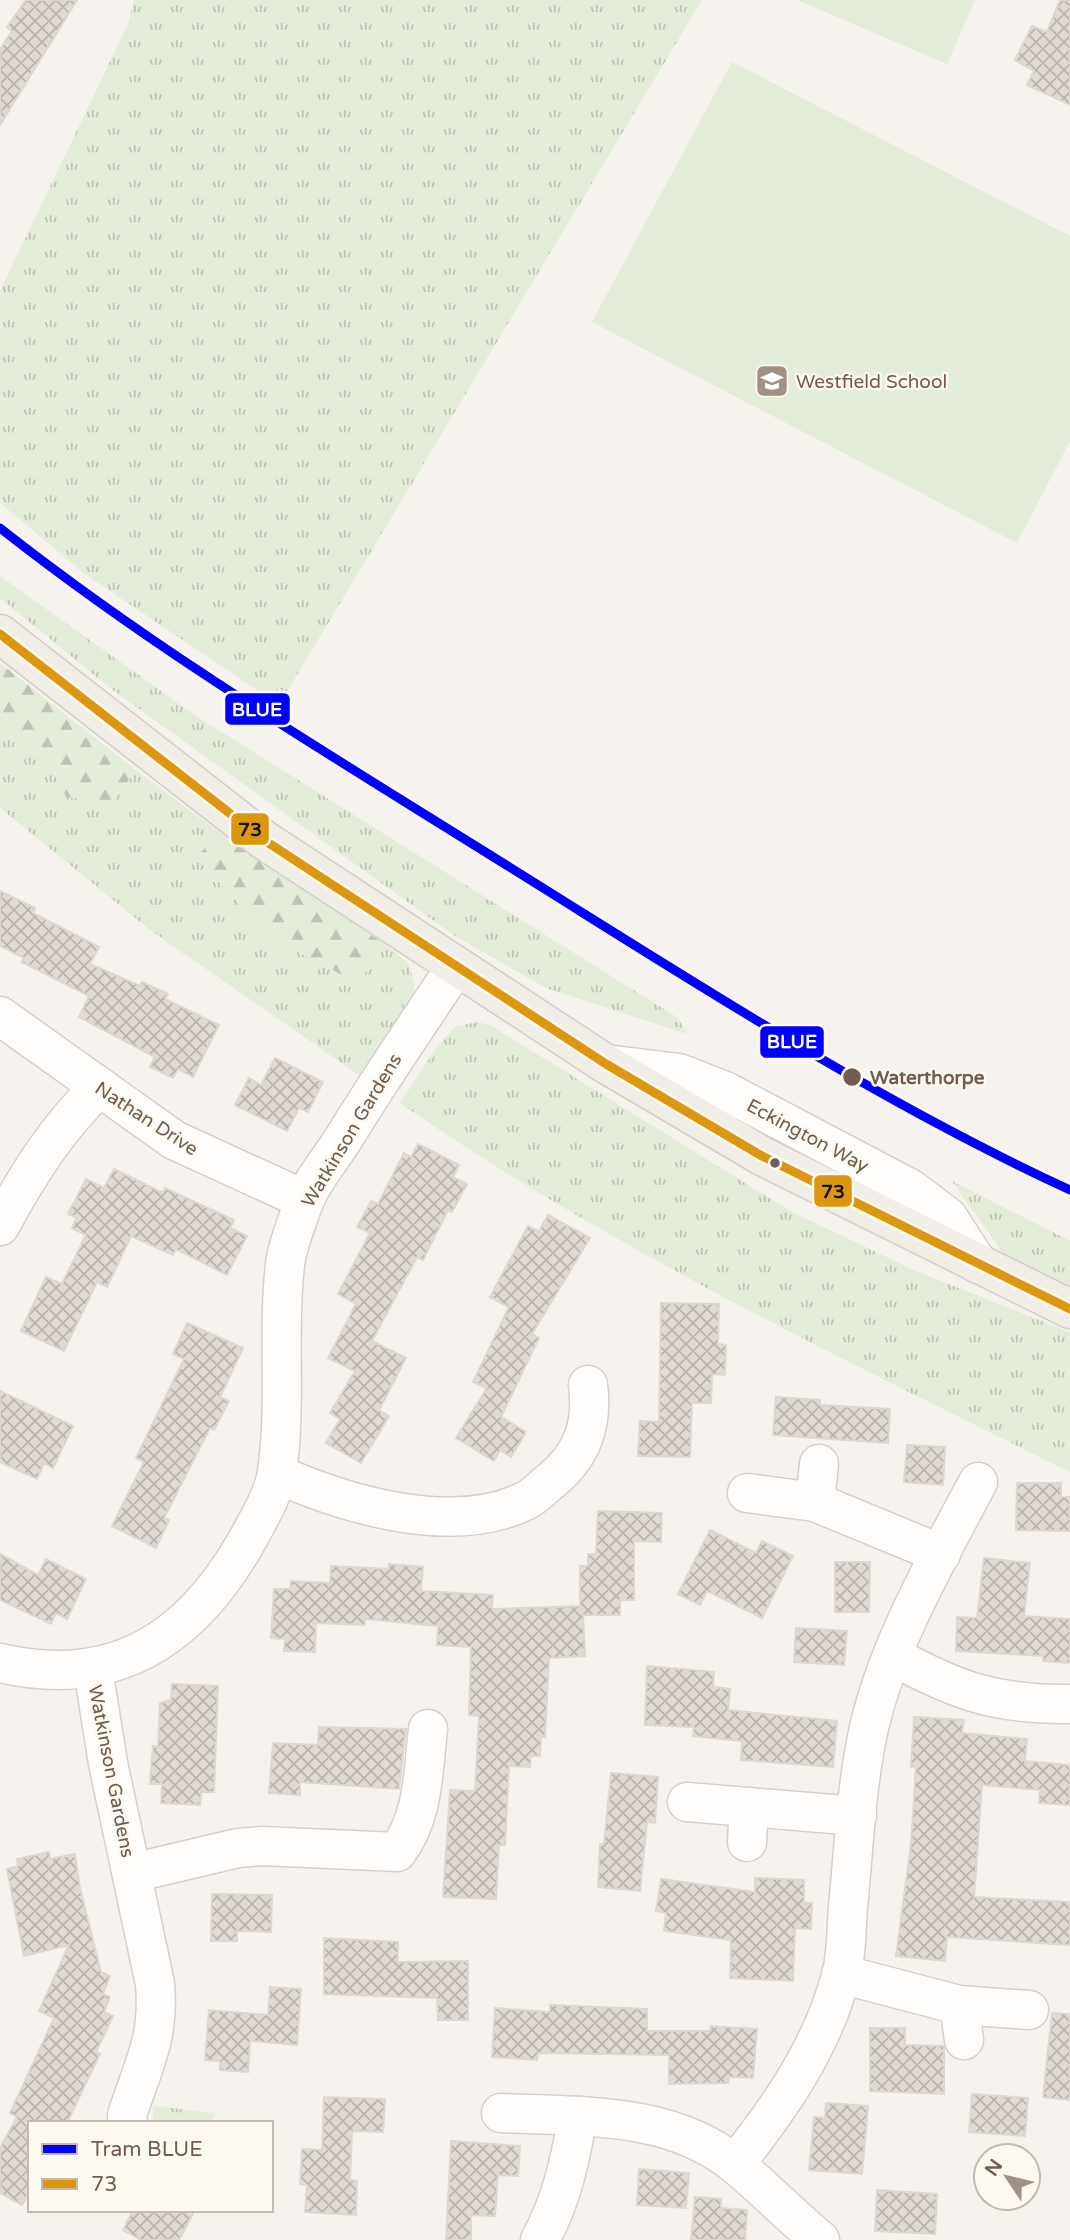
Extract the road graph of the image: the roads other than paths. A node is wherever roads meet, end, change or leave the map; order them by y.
1 (0, 634) edge
2 (455, 968) junction
3 (0, 1016) edge
4 (100, 1087) junction
5 (305, 1200) junction
6 (0, 1226) edge
7 (1070, 1309) edge
8 (588, 1385) dead end
9 (819, 1464) dead end
10 (277, 1474) junction
11 (978, 1482) dead end
12 (747, 1493) dead end
13 (815, 1502) junction
14 (941, 1553) junction
15 (894, 1656) junction
16 (0, 1663) edge
17 (93, 1669) junction
18 (1070, 1704) edge
19 (428, 1729) dead end
20 (687, 1802) dead end
21 (857, 1816) junction
22 (132, 1874) junction
23 (841, 1974) junction
24 (1029, 2010) dead end
25 (501, 2113) dead end
26 (578, 2116) junction
27 (128, 2121) edge
28 (735, 2164) junction
29 (540, 2240) edge
30 (820, 2240) edge

1 - 2 main road, Eckington Way
2 - 5 street, Watkinson Gardens
2 - 7 main road, Eckington Way
3 - 4 street, Nathan Drive
4 - 5 street, Nathan Drive
4 - 6 street
5 - 10 street, Watkinson Gardens
8 - 10 street
9 - 13 street
10 - 17 street, Watkinson Gardens
11 - 14 street
12 - 13 street
13 - 14 street
14 - 15 street
15 - 18 street
15 - 21 street
16 - 17 street, Watkinson Gardens
17 - 22 street, Watkinson Gardens
19 - 22 street, Watkinson Gardens
20 - 21 street
21 - 23 street
22 - 27 street, Watkinson Gardens
23 - 24 street
23 - 28 street
25 - 26 street
26 - 28 street
26 - 29 street
28 - 30 street

